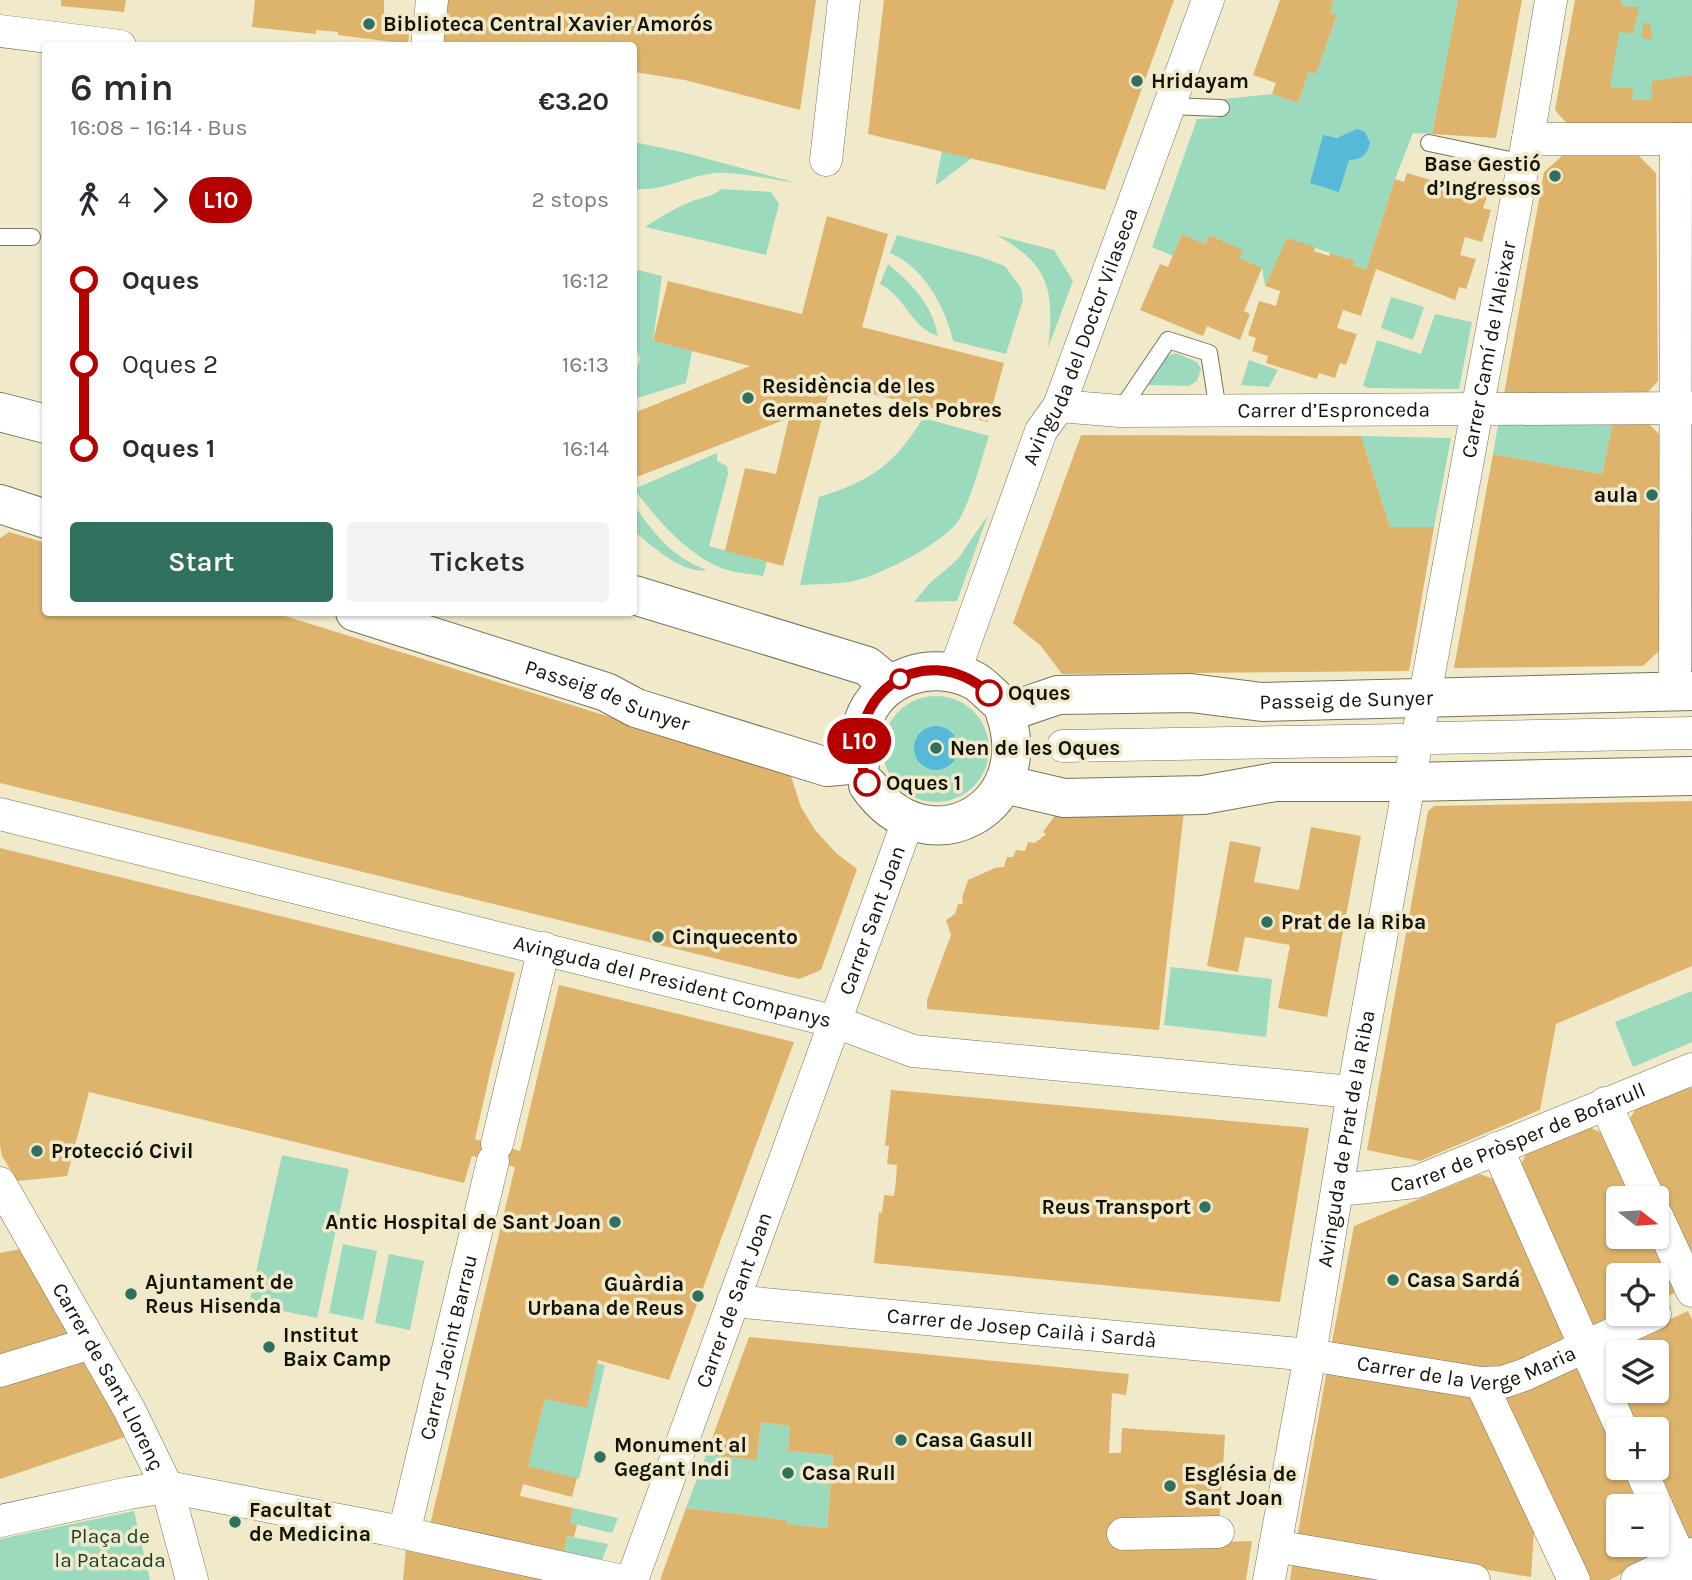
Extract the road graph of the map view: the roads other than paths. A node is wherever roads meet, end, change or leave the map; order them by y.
1 (432, 0) edge
2 (844, 0) edge
3 (1208, 0) edge
4 (1550, 0) edge
5 (0, 31) edge
6 (88, 42) edge
7 (427, 42) edge
8 (1169, 106) junction
9 (1221, 108) dead end
10 (1684, 139) edge
11 (1429, 143) dead end
12 (1526, 151) junction
13 (826, 160) dead end
14 (0, 237) edge
15 (32, 237) dead end
16 (1059, 406) junction
17 (1683, 409) edge
18 (1477, 410) junction
19 (1120, 411) junction
20 (1218, 411) junction
21 (0, 412) edge
22 (42, 423) edge
23 (0, 504) edge
24 (42, 518) edge
25 (637, 595) edge
26 (637, 609) edge
27 (991, 612) dead end
28 (368, 616) edge
29 (688, 629) dead end
30 (954, 673) junction
31 (890, 685) junction
32 (606, 692) junction
33 (1683, 692) edge
34 (1425, 699) junction
35 (1262, 702) junction
36 (1000, 706) junction
37 (1074, 709) dead end
38 (1692, 733) edge
39 (1434, 738) dead end
40 (791, 740) dead end
41 (1401, 740) dead end
42 (1063, 746) dead end
43 (864, 775) junction
44 (1692, 776) edge
45 (1077, 782) dead end
46 (1275, 782) junction
47 (1409, 782) junction
48 (1004, 784) junction
49 (0, 814) edge
50 (908, 821) junction
51 (544, 948) junction
52 (835, 1022) junction
53 (1692, 1069) edge
54 (1353, 1092) junction
55 (1605, 1104) junction
56 (1497, 1148) junction
57 (0, 1184) edge
58 (1643, 1186) edge
59 (1338, 1190) junction
60 (1670, 1244) edge
61 (1692, 1291) edge
62 (1692, 1297) edge
63 (733, 1301) junction
64 (1669, 1308) edge
65 (1630, 1326) edge
66 (91, 1343) junction
67 (1585, 1347) junction
68 (1310, 1355) junction
69 (0, 1371) edge
70 (1481, 1383) junction
71 (1616, 1417) edge
72 (167, 1487) junction
73 (0, 1521) edge
74 (1669, 1529) edge
75 (1218, 1532) dead end
76 (404, 1533) junction
77 (1123, 1534) dead end
78 (1275, 1546) junction
79 (1688, 1565) edge
80 (192, 1580) edge
81 (618, 1580) edge
82 (632, 1580) edge
83 (1269, 1580) edge
84 (1474, 1580) edge
85 (1574, 1580) edge
86 (1637, 1580) edge

1 - 7 street
2 - 13 street
3 - 8 street, Avinguda del Doctor Vilaseca
4 - 12 street, Carrer Camí de l'Aleixar
5 - 6 street
8 - 9 lane
8 - 16 street, Avinguda del Doctor Vilaseca
10 - 12 street
10 - 17 street
11 - 12 lane
12 - 18 street, Carrer Camí de l'Aleixar
14 - 15 lane
16 - 19 street, Carrer d’Espronceda
16 - 27 lane
16 - 30 street, Avinguda del Doctor Vilaseca
17 - 18 street, Carrer d’Espronceda
17 - 33 street
18 - 20 street, Carrer d’Espronceda
18 - 34 street, Carrer Camí de l'Aleixar
19 - 20 street, Carrer d’Espronceda
19 - 20 lane
21 - 22 street
23 - 24 street
25 - 31 street
26 - 29 lane
28 - 32 street, Passeig de Sunyer
30 - 31 street
30 - 36 street
31 - 43 street
32 - 40 lane
32 - 43 street, Passeig de Sunyer
33 - 34 street, Passeig de Sunyer
34 - 35 street, Passeig de Sunyer
34 - 47 street, Avinguda de Prat de la Riba
35 - 36 street, Passeig de Sunyer
35 - 37 lane
36 - 48 street
38 - 39 street, Passeig de Sunyer
41 - 42 street, Passeig de Sunyer
43 - 50 street
44 - 47 street
45 - 46 lane
46 - 47 street
46 - 48 street
47 - 54 street, Avinguda de Prat de la Riba
48 - 50 street
49 - 51 street, Avinguda del President Companys
50 - 52 street, Carrer Sant Joan
51 - 52 street, Avinguda del President Companys
51 - 76 street, Carrer Jacint Barrau
52 - 54 street, Avinguda del President Companys
52 - 63 street, Carrer de Sant Joan
53 - 55 street, Carrer de Pròsper de Bofarull
54 - 59 street, Avinguda de Prat de la Riba
55 - 56 street, Carrer de Pròsper de Bofarull
55 - 58 street
56 - 59 street, Carrer de Pròsper de Bofarull
56 - 67 street
57 - 66 street, Carrer de Sant Llorenç
59 - 68 street, Avinguda de Prat de la Riba
60 - 61 street
62 - 64 street, Carrer de la Verge Maria
63 - 68 street, Carrer de Josep Cailà i Sardà
63 - 82 street, Carrer de Sant Joan
65 - 67 street, Carrer de la Verge Maria
66 - 69 street
66 - 72 street, Carrer de Sant Llorenç
67 - 70 street, Carrer de la Verge Maria
67 - 71 street
68 - 70 street, Carrer de la Verge Maria
68 - 78 street, Avinguda de Prat de la Riba
70 - 85 street
72 - 73 street
72 - 76 street
72 - 80 street, Carrer de Sant Llorenç
74 - 79 street
75 - 77 street
76 - 81 street
78 - 83 street, Avinguda de Prat de la Riba
78 - 84 street
79 - 86 street

